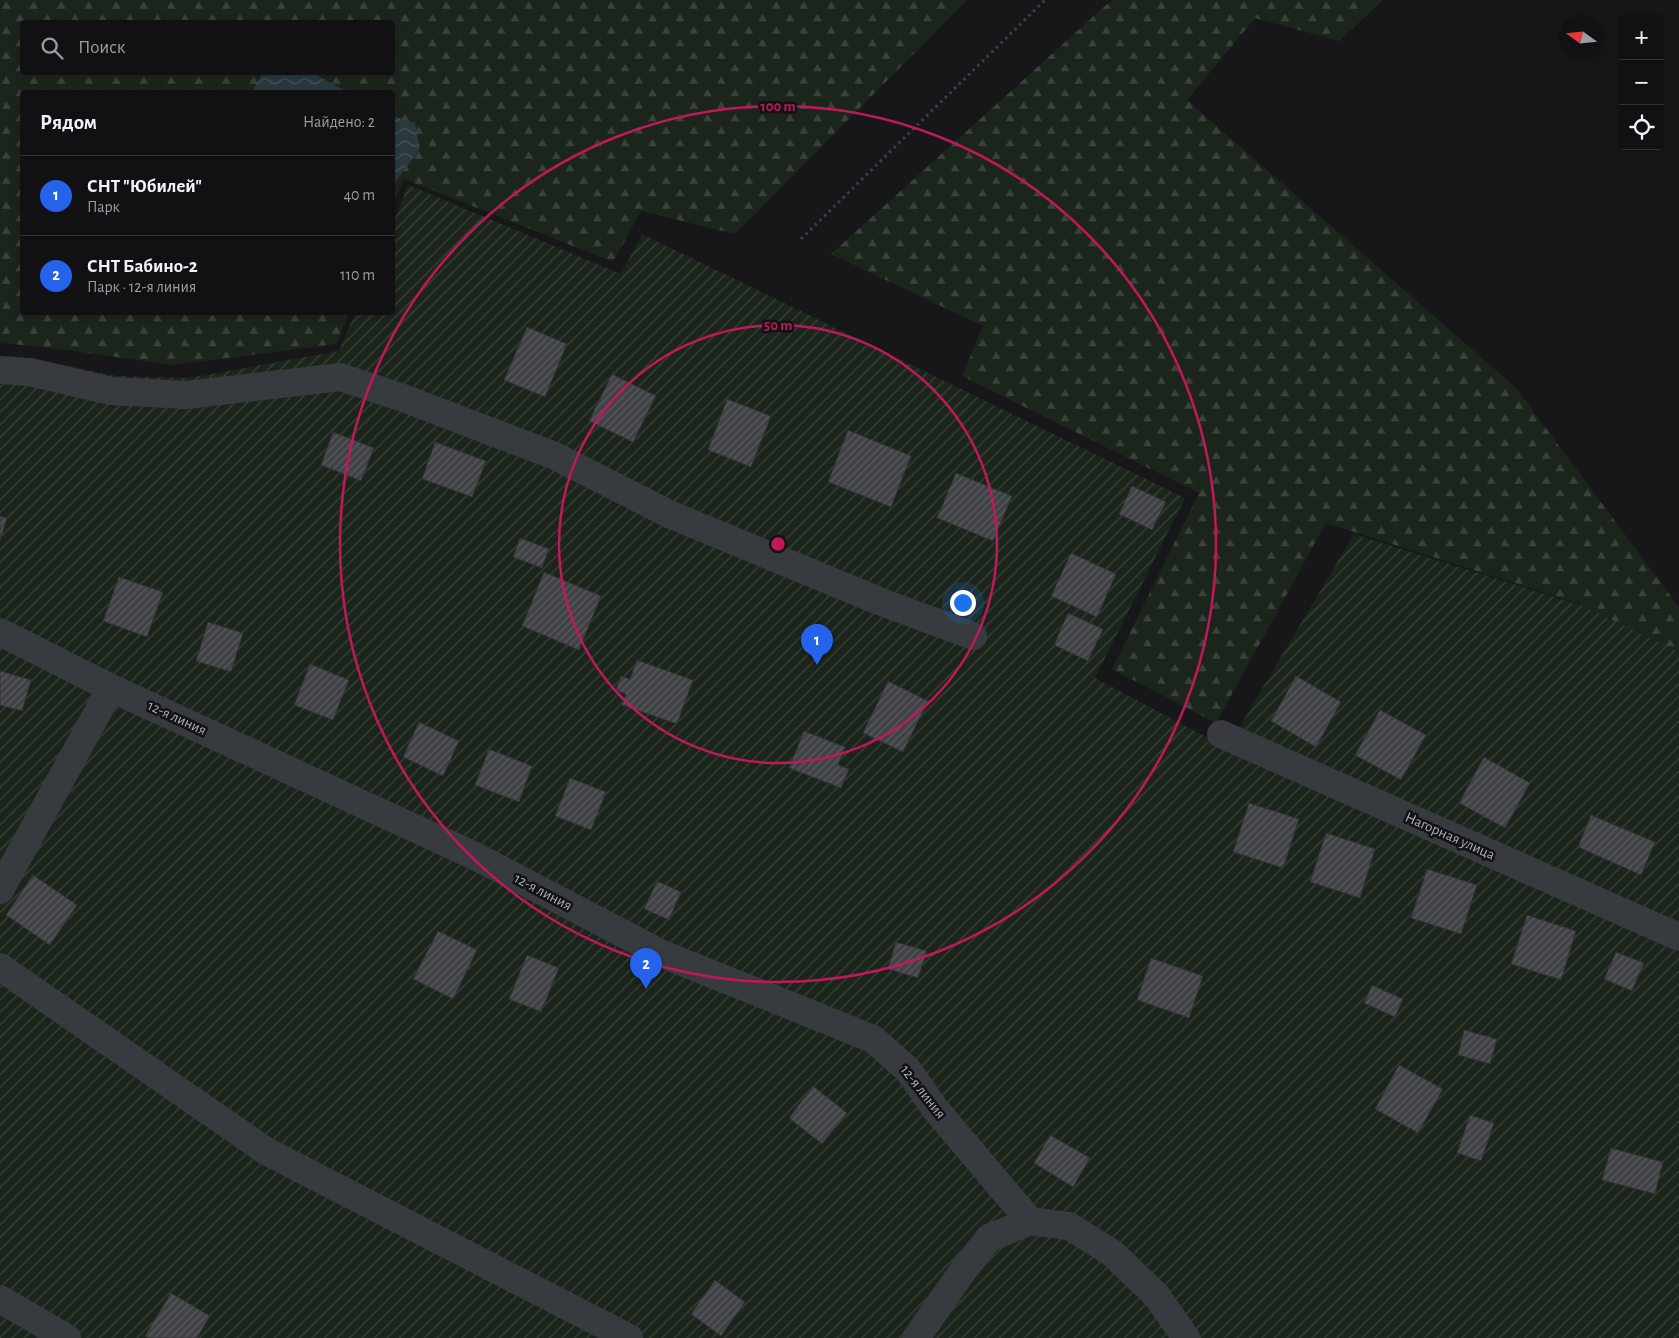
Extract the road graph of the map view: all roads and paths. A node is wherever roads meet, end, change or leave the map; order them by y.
1 (1045, 0) edge
2 (801, 239) dead end
3 (0, 370) edge
4 (0, 632) edge
5 (973, 636) dead end
6 (111, 688) junction
7 (1221, 734) dead end
8 (0, 890) edge
9 (1679, 937) edge
10 (0, 967) edge
11 (1030, 1221) junction
12 (0, 1299) edge
13 (67, 1338) edge
14 (629, 1338) edge
15 (916, 1338) edge
16 (1186, 1338) edge

1 - 2 path
3 - 5 street
4 - 6 street, 12-я линия
6 - 8 street
6 - 11 street, 12-я линия
7 - 9 street, Нагорная улица
10 - 14 street
11 - 15 street
11 - 16 street
12 - 13 street

